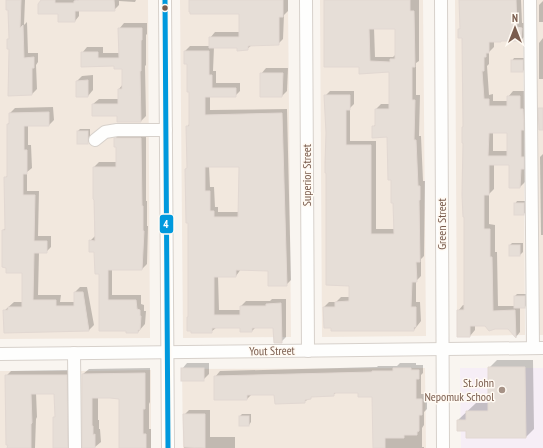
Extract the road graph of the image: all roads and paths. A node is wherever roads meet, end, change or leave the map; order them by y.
1 (165, 0) edge
2 (306, 0) edge
3 (441, 0) edge
4 (530, 0) edge
5 (166, 130) junction
6 (96, 140) dead end
7 (538, 348) edge
8 (443, 349) junction
9 (308, 351) junction
10 (168, 352) junction
11 (74, 353) junction
12 (0, 354) edge
13 (74, 448) edge
14 (168, 448) edge
15 (443, 448) edge

1 - 5 street
2 - 9 street, Superior Street
3 - 8 street, Green Street
4 - 7 street
5 - 6 street
5 - 10 street
7 - 8 street, Yout Street
8 - 9 street, Yout Street
8 - 15 street, Green Street
9 - 10 street, Yout Street
10 - 11 street, Yout Street
10 - 14 street
11 - 12 street, Yout Street
11 - 13 street

